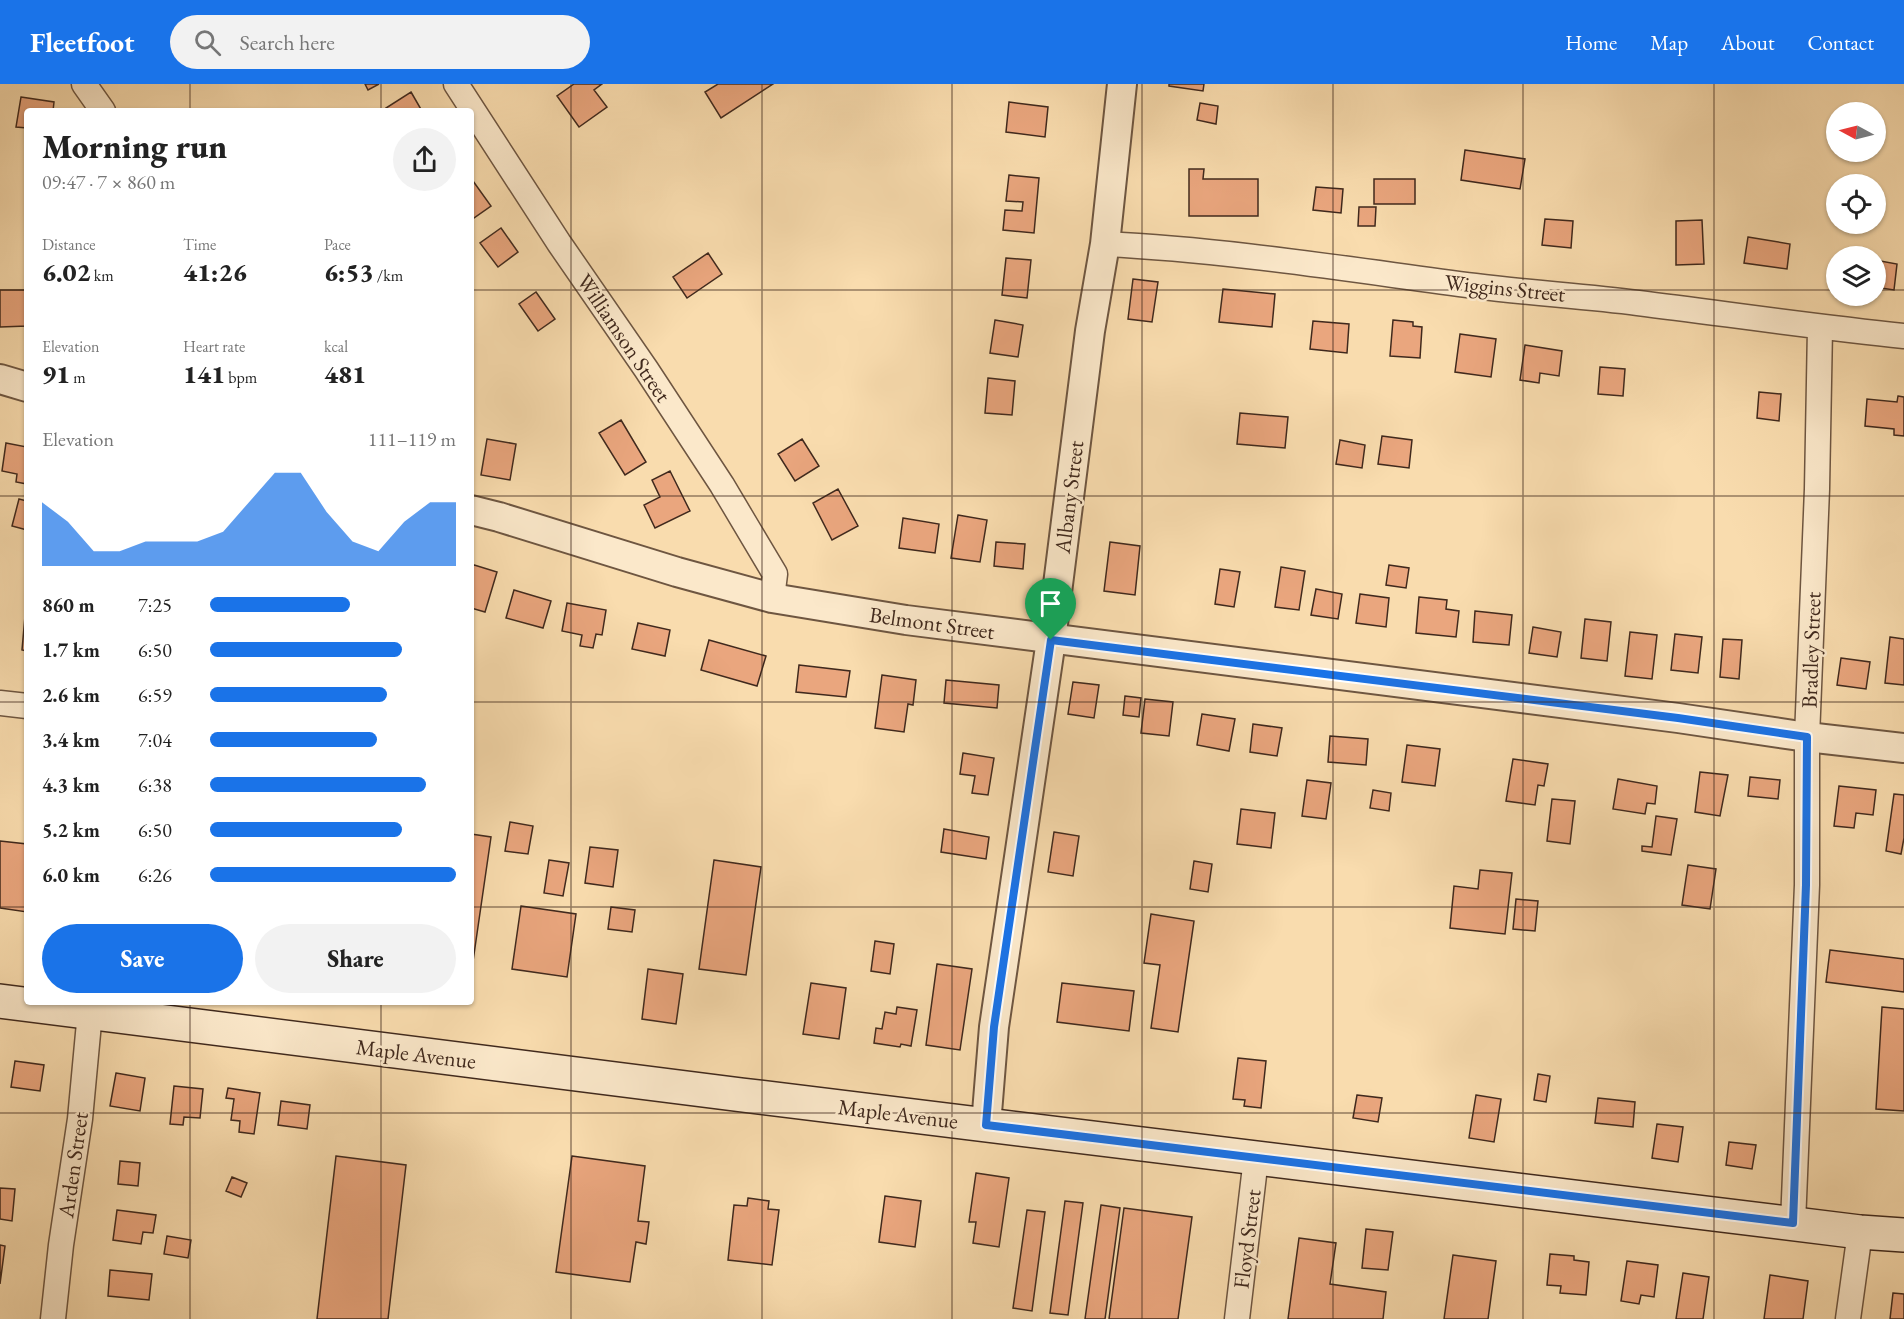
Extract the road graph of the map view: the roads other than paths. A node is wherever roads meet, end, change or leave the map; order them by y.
1 (84, 84) edge
2 (456, 84) edge
3 (1122, 84) edge
4 (101, 108) edge
5 (472, 108) edge
6 (474, 112) edge
7 (1105, 244) junction
8 (1820, 328) junction
9 (1904, 336) edge
10 (0, 379) edge
11 (24, 386) edge
12 (474, 511) edge
13 (772, 598) junction
14 (1051, 640) junction
15 (0, 703) edge
16 (24, 706) edge
17 (1807, 737) junction
18 (1904, 748) edge
19 (0, 1001) edge
20 (24, 1004) edge
21 (33, 1005) edge
22 (90, 1012) junction
23 (986, 1125) junction
24 (1256, 1158) junction
25 (1793, 1223) junction
26 (1860, 1232) junction
27 (1904, 1235) edge
28 (53, 1319) edge
29 (1237, 1319) edge
30 (1848, 1319) edge

1 - 4 street
2 - 5 street, Williamson Street
3 - 7 street, Albany Street
6 - 13 street, Williamson Street
7 - 8 street, Wiggins Street
7 - 14 street, Albany Street
8 - 9 street, Wiggins Street
8 - 17 street, Bradley Street
10 - 11 street
12 - 13 street, Belmont Street
13 - 14 street, Belmont Street
14 - 17 street, Belmont Street
14 - 23 street, Albany Street
15 - 16 street
17 - 18 street, Belmont Street
17 - 25 street, Bradley Street
19 - 20 main road, Maple Avenue
21 - 22 main road, Maple Avenue
22 - 23 main road, Maple Avenue
22 - 28 street, Arden Street
23 - 24 main road, Maple Avenue
24 - 25 main road, Maple Avenue
24 - 29 street, Floyd Street
25 - 26 main road, Maple Avenue
26 - 27 main road, Maple Avenue
26 - 30 street

